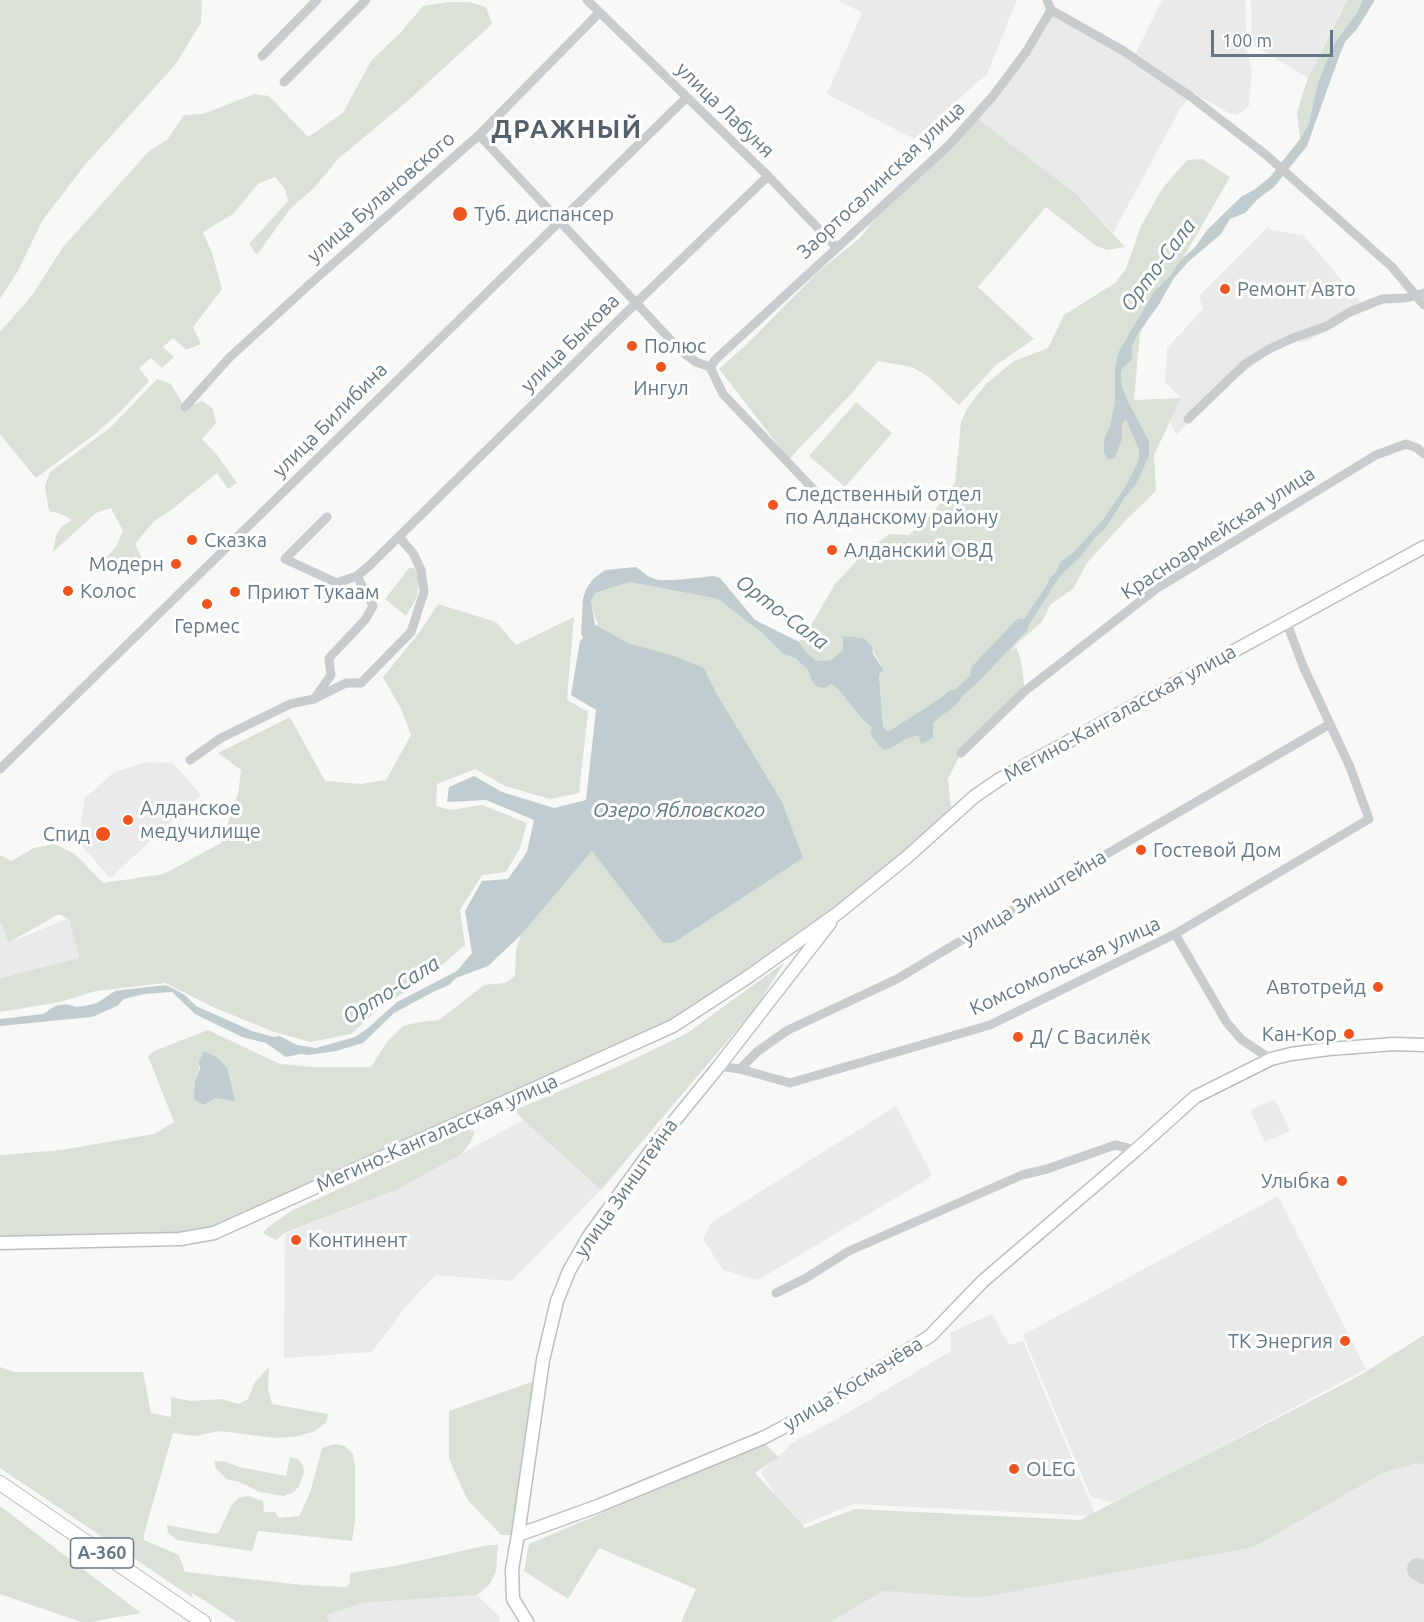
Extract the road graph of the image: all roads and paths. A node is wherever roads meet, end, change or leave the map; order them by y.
1 (317, 0) edge
2 (366, 0) edge
3 (587, 0) edge
4 (1047, 0) edge
5 (1051, 10) junction
6 (599, 13) junction
7 (262, 56) dead end
8 (284, 82) dead end
9 (686, 98) junction
10 (479, 135) junction
11 (768, 176) junction
12 (560, 223) junction
13 (837, 248) junction
14 (1420, 294) edge
15 (636, 303) junction
16 (1424, 305) edge
17 (710, 367) junction
18 (185, 407) dead end
19 (1188, 419) dead end
20 (1424, 454) edge
21 (815, 491) dead end
22 (327, 517) dead end
23 (399, 537) junction
24 (1424, 547) edge
25 (357, 576) junction
26 (1286, 621) junction
27 (314, 699) junction
28 (1330, 724) junction
29 (961, 753) dead end
30 (190, 760) dead end
31 (0, 769) edge
32 (838, 913) junction
33 (1175, 934) junction
34 (1424, 1045) edge
35 (1271, 1059) junction
36 (719, 1066) junction
37 (741, 1069) junction
38 (1136, 1150) junction
39 (0, 1243) edge
40 (776, 1293) dead end
41 (0, 1483) edge
42 (518, 1535) junction
43 (203, 1622) edge
44 (527, 1622) edge

1 - 7 street
2 - 8 street
3 - 6 street, улица Лабуня
4 - 5 street
5 - 13 street, Заортосалинская улица
5 - 14 street
6 - 9 street, улица Лабуня
6 - 10 street, улица Булановского
9 - 11 street, улица Лабуня
9 - 12 street, улица Билибина
10 - 12 street
10 - 18 street, улица Булановского
11 - 13 street, улица Лабуня
11 - 15 street, улица Быкова
12 - 15 street
12 - 31 street, улица Билибина
13 - 17 street, Заортосалинская улица
14 - 16 street
14 - 19 street
15 - 17 street
15 - 23 street, улица Быкова
17 - 21 street
20 - 29 street, Красноармейская улица
22 - 25 street
23 - 25 street, улица Быкова
23 - 27 street
24 - 26 main road, Мегино-Кангаласская улица
25 - 27 street
26 - 28 street
26 - 32 main road, Мегино-Кангаласская улица
27 - 30 street
28 - 33 street, Комсомольская улица
28 - 37 street, улица Зинштейна
32 - 36 main road, Мегино-Кангаласская улица
32 - 39 main road, Мегино-Кангаласская улица
33 - 35 street
33 - 37 street, Комсомольская улица
34 - 35 main road, улица Космачёва
35 - 38 main road, улица Космачёва
36 - 37 street, Комсомольская улица
36 - 42 main road, улица Зинштейна
38 - 40 street
38 - 42 main road, улица Космачёва
41 - 43 highway, А-360
42 - 44 main road, улица Зинштейна

